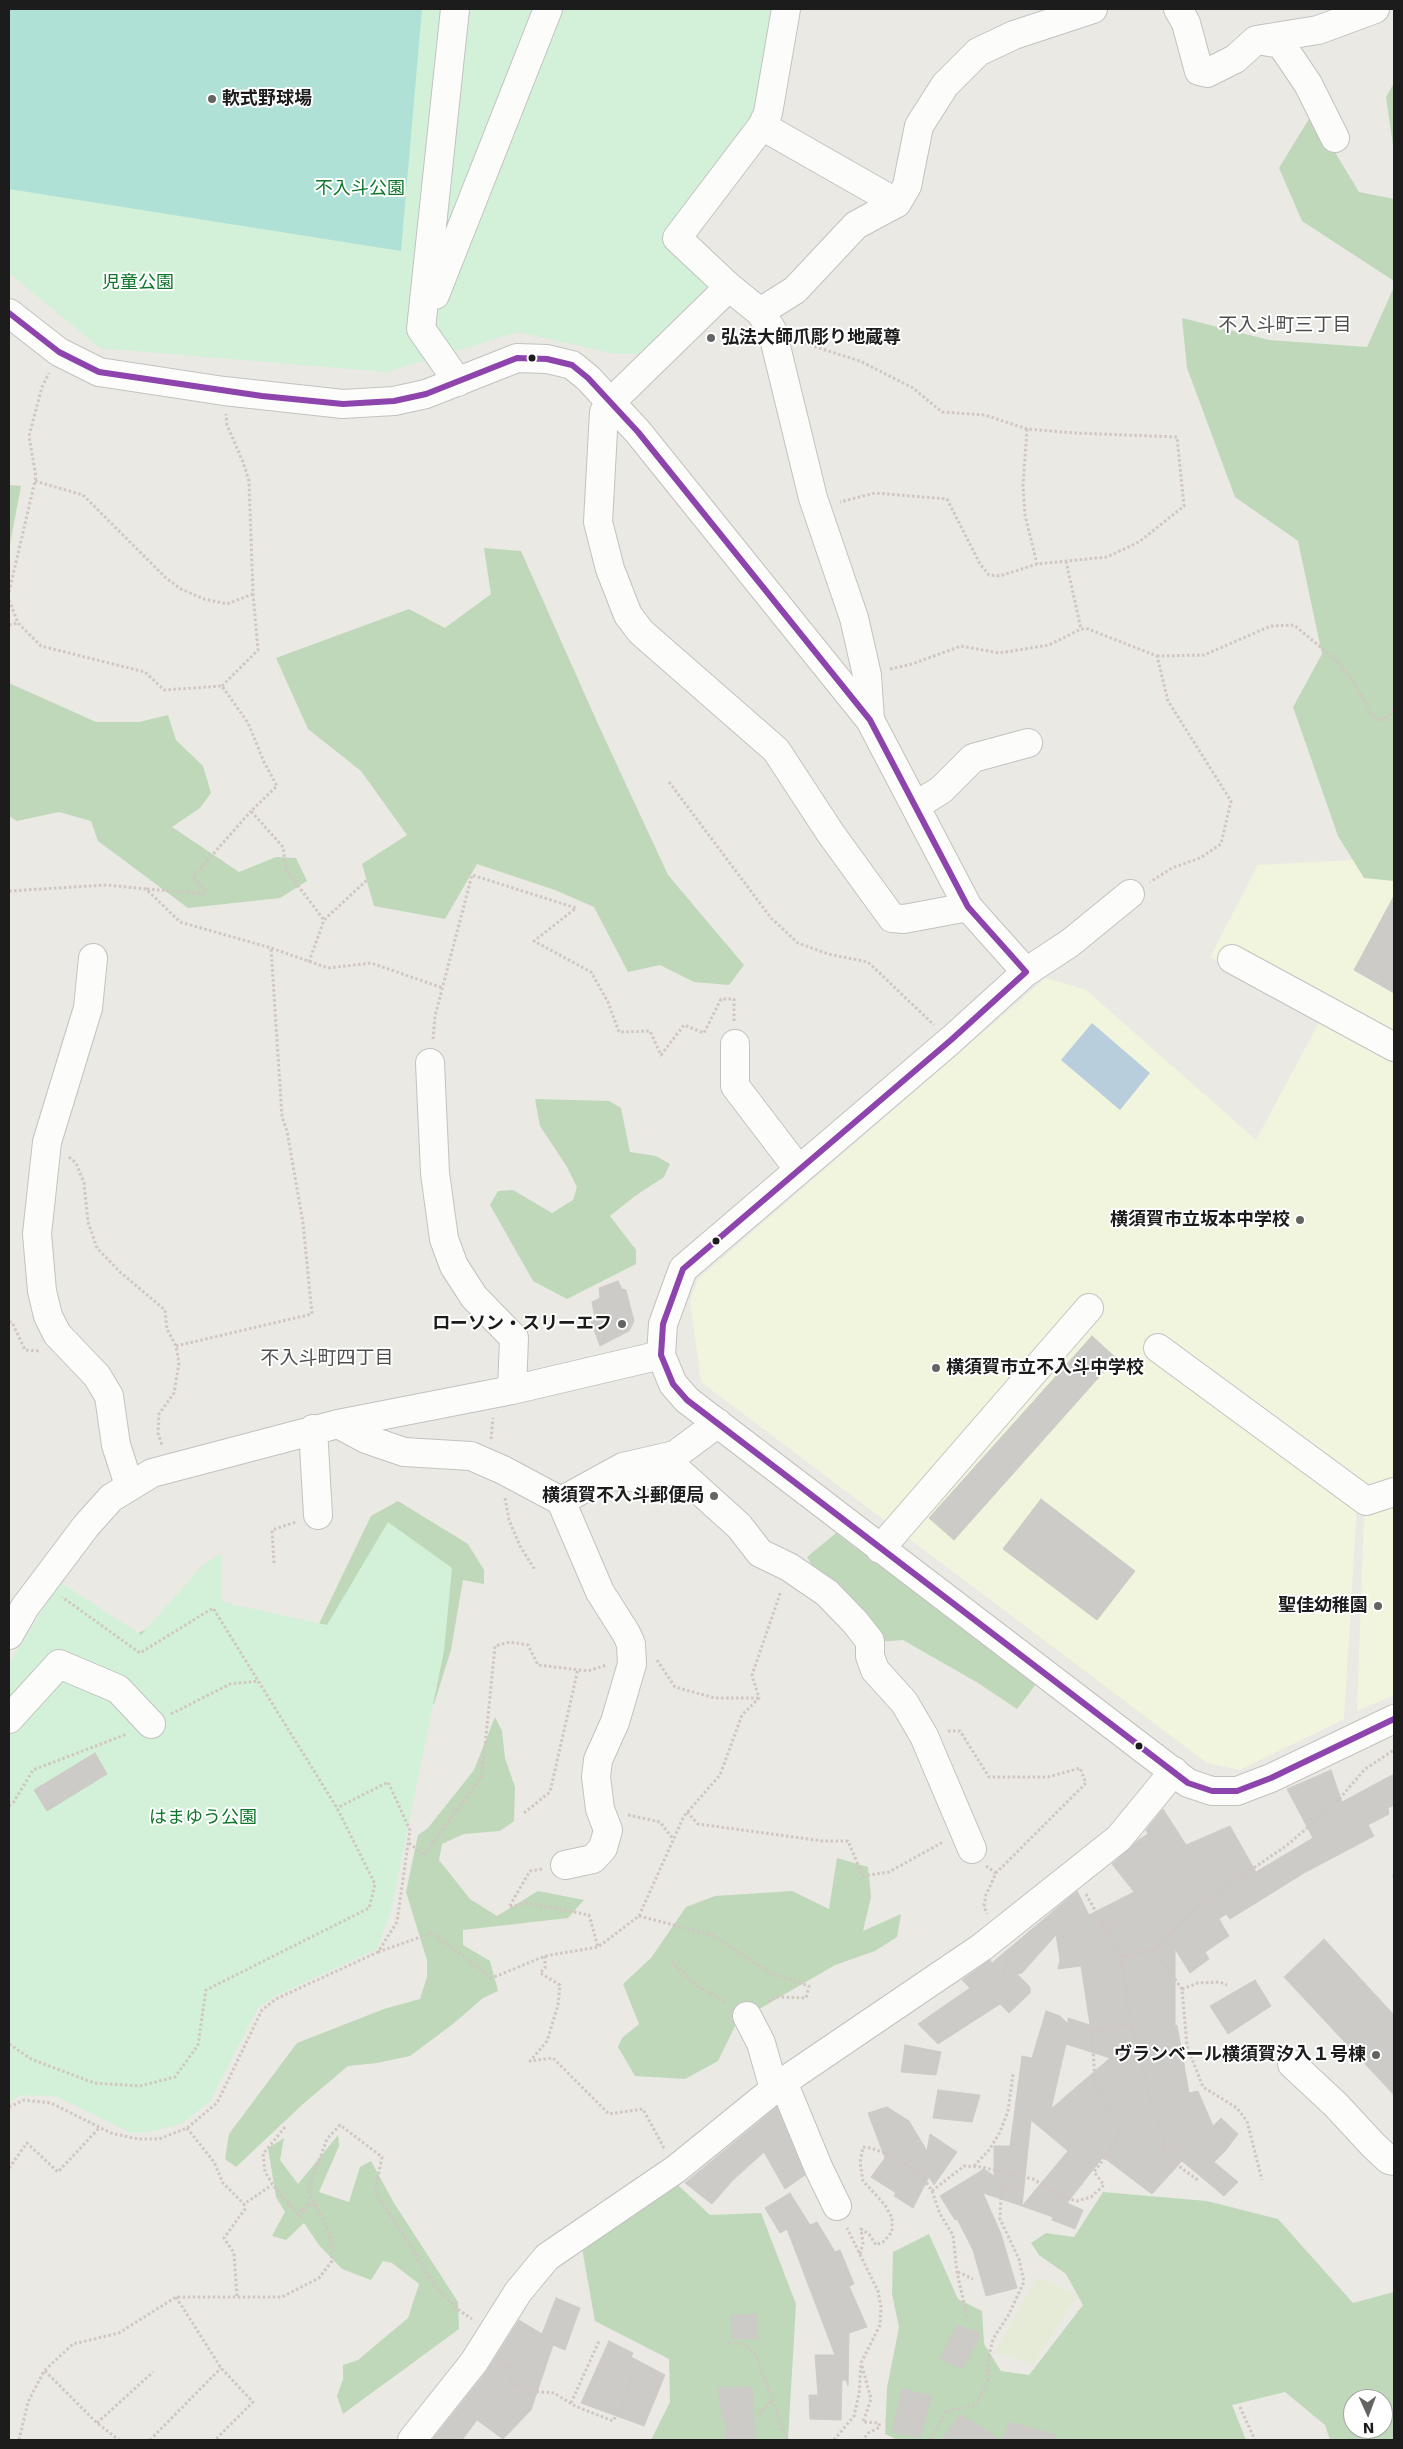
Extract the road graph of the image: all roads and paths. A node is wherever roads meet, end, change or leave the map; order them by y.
1 (455, 9) edge
2 (548, 9) edge
3 (786, 9) edge
4 (1093, 9) edge
5 (1178, 9) edge
6 (1375, 9) edge
7 (1256, 40) junction
8 (762, 126) junction
9 (1335, 138) dead end
10 (897, 204) junction
11 (729, 287) junction
12 (9, 312) edge
13 (760, 312) junction
14 (421, 329) junction
15 (776, 344) junction
16 (51, 368) dead end
17 (458, 382) junction
18 (610, 402) junction
19 (226, 411) dead end
20 (1026, 429) junction
21 (35, 481) junction
22 (816, 508) junction
23 (1066, 561) junction
24 (1037, 564) junction
25 (9, 592) edge
26 (253, 594) junction
27 (9, 600) edge
28 (18, 623) junction
29 (9, 625) edge
30 (1081, 629) junction
31 (1157, 656) junction
32 (867, 675) junction
33 (222, 686) junction
34 (1394, 707) edge
35 (870, 720) junction
36 (1028, 744) dead end
37 (669, 782) dead end
38 (915, 806) junction
39 (251, 811) junction
40 (368, 879) dead end
41 (146, 889) junction
42 (9, 891) edge
43 (1130, 894) joint
44 (968, 907) junction
45 (324, 920) junction
46 (271, 948) junction
47 (92, 958) dead end
48 (1232, 958) dead end
49 (309, 962) junction
50 (1026, 972) junction
51 (443, 988) junction
52 (951, 1040) junction
53 (735, 1044) joint
54 (1394, 1047) edge
55 (430, 1064) joint
56 (47, 1142) junction
57 (799, 1170) junction
58 (1089, 1308) dead end
59 (176, 1346) junction
60 (1158, 1348) dead end
61 (661, 1355) junction
62 (512, 1390) junction
63 (718, 1424) junction
64 (326, 1426) junction
65 (169, 1468) junction
66 (608, 1476) junction
67 (129, 1485) junction
68 (1394, 1492) edge
69 (561, 1501) junction
70 (318, 1515) joint
71 (880, 1549) junction
72 (274, 1563) dead end
73 (789, 1567) junction
74 (43, 1583) junction
75 (9, 1635) edge
76 (631, 1644) junction
77 (578, 1670) junction
78 (759, 1698) junction
79 (9, 1719) edge
80 (1394, 1719) edge
81 (151, 1724) dead end
82 (945, 1731) dead end
83 (1394, 1750) edge
84 (1174, 1771) junction
85 (337, 1808) junction
86 (687, 1812) junction
87 (524, 1814) dead end
88 (625, 1814) dead end
89 (673, 1840) junction
90 (968, 1840) joint
91 (408, 1843) junction
92 (565, 1865) joint
93 (1074, 1872) junction
94 (640, 1916) junction
95 (994, 1937) junction
96 (598, 1947) junction
97 (1153, 1949) junction
98 (378, 1952) junction
99 (545, 1956) junction
100 (1121, 1957) junction
101 (1008, 1960) dead end
102 (672, 1962) dead end
103 (1004, 1974) dead end
104 (1227, 1985) dead end
105 (1182, 1989) junction
106 (747, 2016) junction
107 (1131, 2024) junction
108 (9, 2044) edge
109 (1292, 2064) dead end
110 (1013, 2074) dead end
111 (779, 2086) junction
112 (9, 2106) edge
113 (100, 2127) junction
114 (285, 2127) dead end
115 (187, 2128) junction
116 (1394, 2162) edge
117 (973, 2166) junction
118 (9, 2168) edge
119 (676, 2169) junction
120 (1011, 2174) junction
121 (1262, 2180) dead end
122 (1199, 2181) dead end
123 (272, 2185) junction
124 (932, 2191) junction
125 (244, 2204) junction
126 (316, 2206) junction
127 (836, 2206) joint
128 (860, 2254) junction
129 (957, 2272) junction
130 (973, 2278) dead end
131 (237, 2296) junction
132 (176, 2297) junction
133 (968, 2321) dead end
134 (491, 2332) junction
135 (599, 2341) dead end
136 (728, 2343) dead end
137 (477, 2356) junction
138 (861, 2363) junction
139 (221, 2368) junction
140 (633, 2370) dead end
141 (44, 2371) junction
142 (153, 2372) dead end
143 (772, 2401) junction
144 (571, 2403) junction
145 (1240, 2407) dead end
146 (759, 2414) dead end
147 (97, 2423) junction
148 (19, 2440) edge
149 (119, 2440) edge
150 (150, 2440) edge
151 (215, 2440) edge
152 (412, 2440) edge
153 (787, 2440) edge
154 (834, 2440) edge
155 (863, 2440) edge
156 (930, 2440) edge
157 (1254, 2440) edge

1 - 14 street
2 - 14 street
3 - 8 street
4 - 10 street
5 - 7 street
6 - 7 street
7 - 9 street
8 - 10 street
8 - 11 street
10 - 13 street
11 - 13 street
11 - 18 street
12 - 17 street
13 - 15 street
14 - 17 street
15 - 20 path
15 - 22 street
16 - 21 path
17 - 18 street
18 - 35 street
18 - 44 street
19 - 26 path
20 - 23 path
20 - 24 path
21 - 25 path
21 - 26 path
22 - 24 path
22 - 32 street
23 - 24 path
23 - 30 path
26 - 33 path
27 - 28 path
28 - 29 path
28 - 33 path
30 - 31 path
30 - 32 path
31 - 34 path
31 - 43 path
32 - 35 street
33 - 39 path
35 - 38 street
36 - 38 street
37 - 52 path
38 - 44 street
39 - 41 path
39 - 45 path
40 - 45 path
41 - 42 path
41 - 46 path
43 - 50 street
44 - 50 street
45 - 49 path
46 - 49 path
46 - 59 path
47 - 56 street
48 - 54 street
49 - 51 path
50 - 52 street
51 - 53 path
51 - 55 path
52 - 57 street
53 - 57 street
55 - 62 street
56 - 59 path
56 - 67 street
57 - 61 street
58 - 71 street
59 - 65 path
60 - 68 street
61 - 62 street
61 - 63 street
62 - 64 street
63 - 66 street
63 - 71 street
64 - 65 street
64 - 69 street
64 - 70 street
65 - 67 street
66 - 69 street
66 - 73 street
67 - 74 street
69 - 76 street
70 - 72 path
71 - 84 street
73 - 78 path
73 - 90 street
74 - 75 street
74 - 85 path
76 - 77 path
76 - 78 path
76 - 92 street
77 - 87 path
77 - 91 path
78 - 86 path
79 - 81 street
80 - 84 street
82 - 95 path
83 - 97 path
84 - 93 street
85 - 91 path
85 - 108 path
86 - 89 path
86 - 90 path
88 - 89 path
89 - 94 path
91 - 98 path
92 - 96 path
93 - 95 street
93 - 100 path
94 - 96 path
94 - 106 path
95 - 111 street
96 - 99 path
97 - 100 path
97 - 105 path
98 - 99 path
98 - 115 path
99 - 119 path
100 - 107 path
101 - 103 path
102 - 106 path
104 - 105 path
105 - 121 path
106 - 111 street
107 - 120 path
107 - 122 path
109 - 116 street
110 - 117 path
111 - 119 street
111 - 127 street
112 - 113 path
113 - 115 path
113 - 118 path
114 - 123 path
115 - 125 path
117 - 120 path
117 - 124 path
119 - 134 street
120 - 156 path
123 - 125 path
123 - 126 path
124 - 128 path
124 - 129 path
125 - 131 path
126 - 131 path
126 - 134 path
127 - 128 path
128 - 138 path
129 - 130 path
129 - 133 path
131 - 132 path
132 - 139 path
132 - 141 path
134 - 137 street
135 - 144 path
136 - 143 path
137 - 144 path
137 - 152 street
138 - 154 path
138 - 155 path
139 - 150 path
139 - 151 path
140 - 144 path
141 - 147 path
141 - 148 path
142 - 147 path
143 - 146 path
143 - 153 path
145 - 157 path
147 - 149 path

